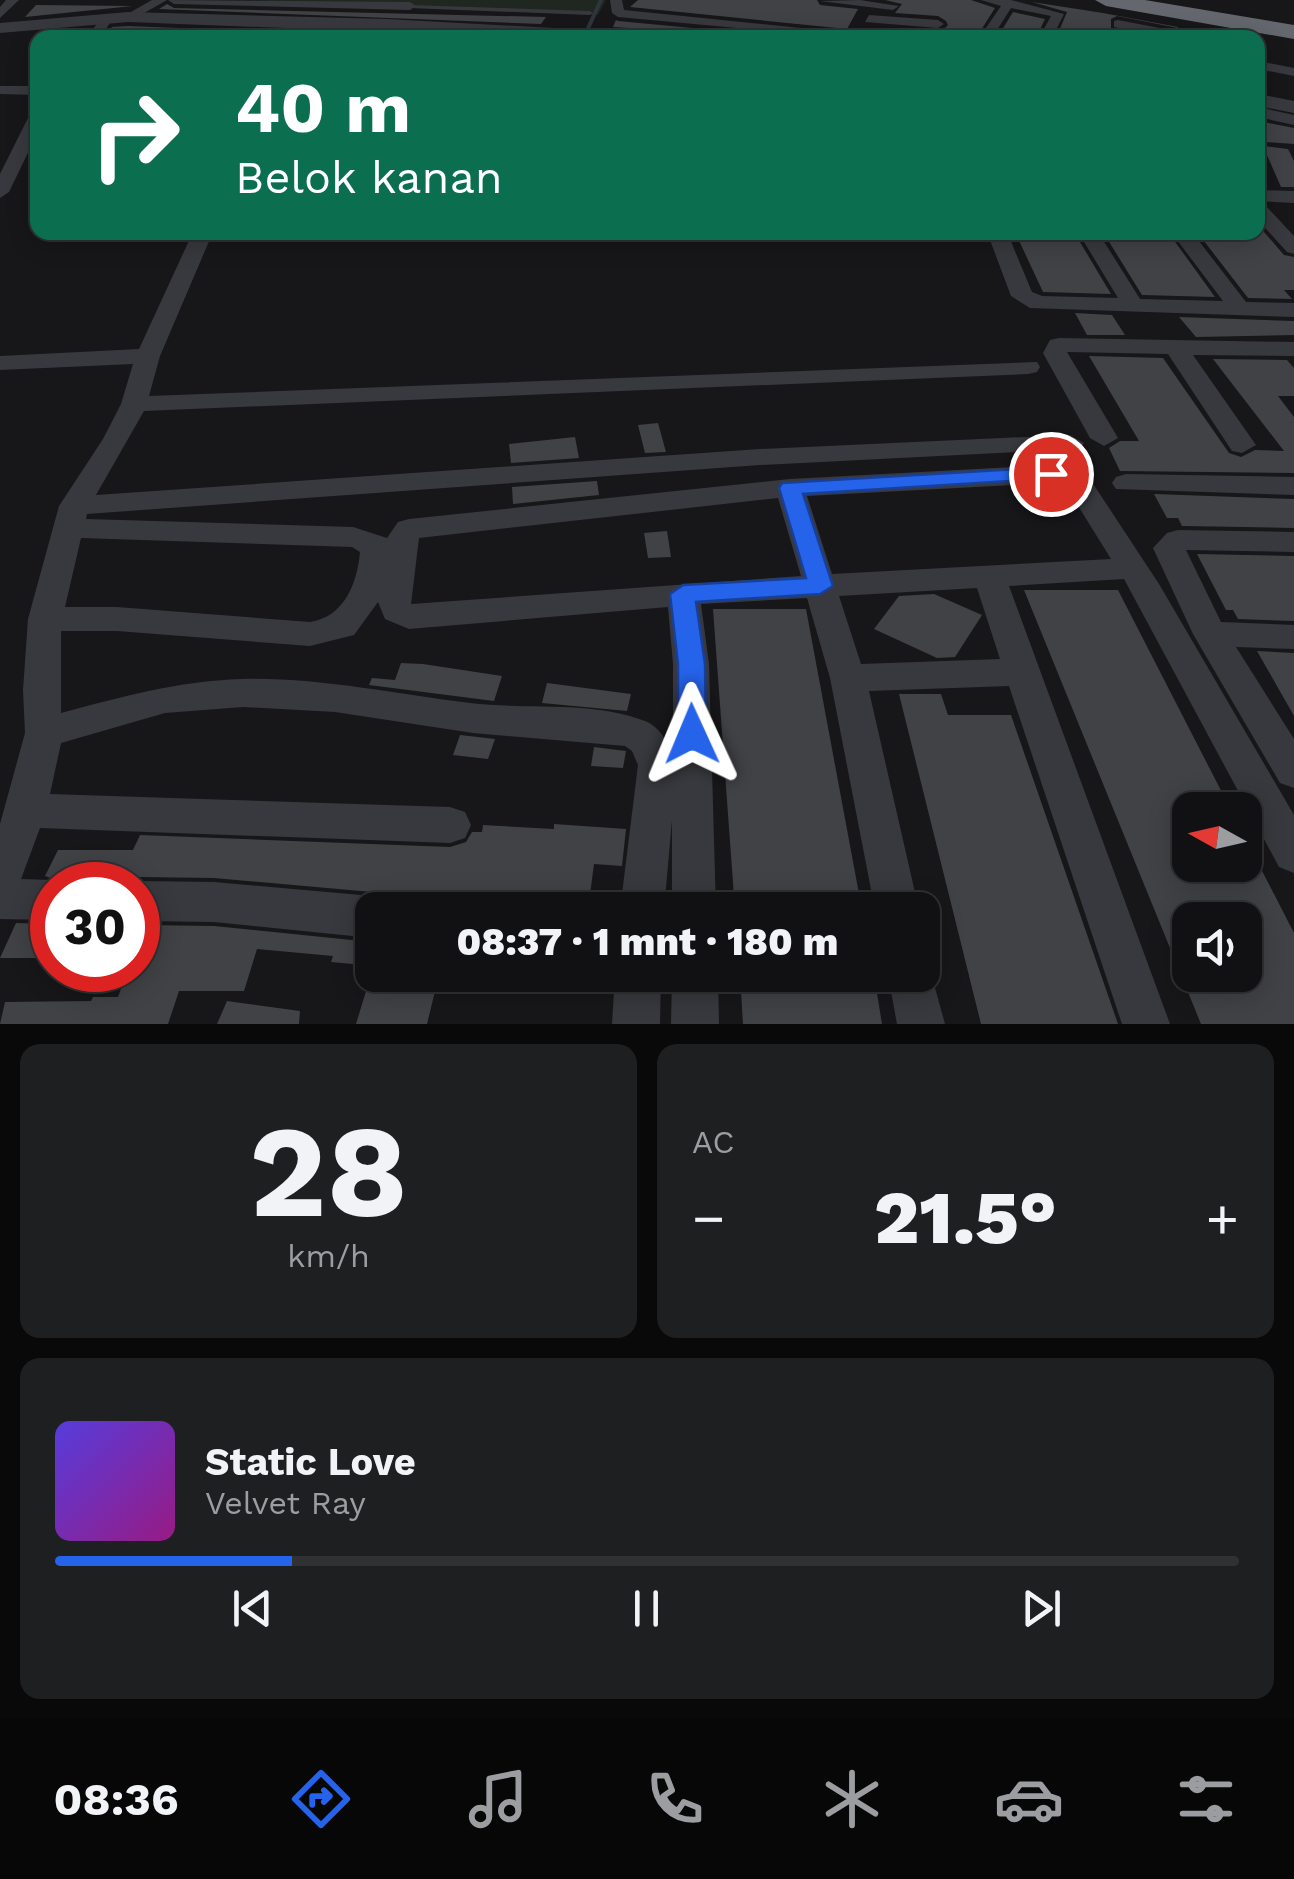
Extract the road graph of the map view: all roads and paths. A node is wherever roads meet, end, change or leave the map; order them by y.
1 (13, 0) edge
2 (162, 0) edge
3 (174, 0) edge
4 (616, 0) edge
5 (827, 0) edge
6 (987, 0) edge
7 (1106, 0) edge
8 (1132, 0) edge
9 (232, 1) edge
10 (1018, 3) edge
11 (710, 5) dead end
12 (410, 6) junction
13 (758, 12) dead end
14 (590, 13) dead end
15 (0, 14) edge
16 (816, 14) junction
17 (128, 18) junction
18 (107, 19) junction
19 (693, 21) junction
20 (715, 23) junction
21 (387, 24) junction
22 (938, 24) junction
23 (1118, 24) dead end
24 (747, 25) junction
25 (0, 28) edge
26 (805, 29) junction
27 (1294, 29) edge
28 (98, 30) edge
29 (500, 30) edge
30 (710, 30) edge
31 (812, 30) edge
32 (933, 30) edge
33 (993, 30) edge
34 (1050, 30) edge
35 (1140, 30) edge
36 (1265, 51) edge
37 (1294, 57) edge
38 (1265, 66) edge
39 (1294, 72) edge
40 (0, 90) edge
41 (30, 91) edge
42 (1265, 99) edge
43 (1291, 101) edge
44 (1265, 114) edge
45 (1294, 120) edge
46 (30, 130) edge
47 (0, 192) edge
48 (1294, 198) edge
49 (1265, 200) edge
50 (1265, 207) edge
51 (200, 240) edge
52 (1000, 240) edge
53 (1093, 240) edge
54 (1187, 240) edge
55 (1294, 248) edge
56 (1134, 307) junction
57 (1240, 309) junction
58 (1294, 310) edge
59 (1175, 346) junction
60 (1294, 349) edge
61 (0, 364) edge
62 (1028, 367) dead end
63 (0, 371) edge
64 (141, 380) junction
65 (1104, 438) dead end
66 (1070, 442) dead end
67 (1242, 445) dead end
68 (1126, 483) dead end
69 (1294, 486) edge
70 (790, 488) junction
71 (71, 517) junction
72 (1294, 542) edge
73 (1134, 568) junction
74 (989, 578) junction
75 (820, 586) junction
76 (683, 594) junction
77 (45, 619) junction
78 (1210, 634) junction
79 (1294, 637) edge
80 (1022, 672) junction
81 (848, 678) junction
82 (44, 733) junction
83 (1283, 735) edge
84 (1294, 772) edge
85 (26, 810) junction
86 (450, 826) dead end
87 (1294, 854) edge
88 (0, 879) edge
89 (644, 892) edge
90 (694, 892) edge
91 (893, 892) edge
92 (0, 900) edge
93 (30, 900) edge
94 (160, 901) edge
95 (355, 915) edge
96 (637, 992) edge
97 (695, 992) edge
98 (914, 992) edge
99 (636, 1024) edge
100 (695, 1024) edge
101 (921, 1024) edge
102 (1146, 1024) edge

1 - 15 street
2 - 17 street
3 - 9 street
4 - 19 street
5 - 16 street
5 - 22 street
6 - 10 street
7 - 27 highway
8 - 27 highway
9 - 12 street
10 - 33 street
10 - 34 street
11 - 19 street
12 - 14 lane
12 - 21 street
13 - 24 street
16 - 22 street
16 - 26 street
17 - 18 street
17 - 21 street
18 - 25 street
18 - 28 street
19 - 20 street
20 - 24 street
20 - 30 street
21 - 29 street
22 - 32 street
23 - 35 street
24 - 26 street
26 - 31 street
36 - 37 street
38 - 39 street
40 - 41 street
42 - 43 street
44 - 45 street
46 - 47 street
48 - 49 street
50 - 55 street
51 - 64 street
52 - 56 street
53 - 56 street
54 - 57 street
56 - 57 street
57 - 58 street
59 - 60 street
59 - 65 street
59 - 67 street
61 - 64 street
62 - 64 street
63 - 64 street
64 - 71 street
66 - 71 street
68 - 69 street
70 - 73 street
70 - 75 street
70 - 76 street
71 - 77 street
71 - 77 street
72 - 78 street
73 - 74 street
73 - 87 street
74 - 75 street
74 - 80 street
75 - 76 street
75 - 81 street
76 - 90 street
77 - 82 street
78 - 79 street
78 - 83 street
80 - 81 street
80 - 102 street
81 - 91 street
82 - 85 street
82 - 89 street
83 - 84 street
85 - 86 street
85 - 88 street
92 - 93 street
94 - 95 street
96 - 99 street
97 - 100 street
98 - 101 street

